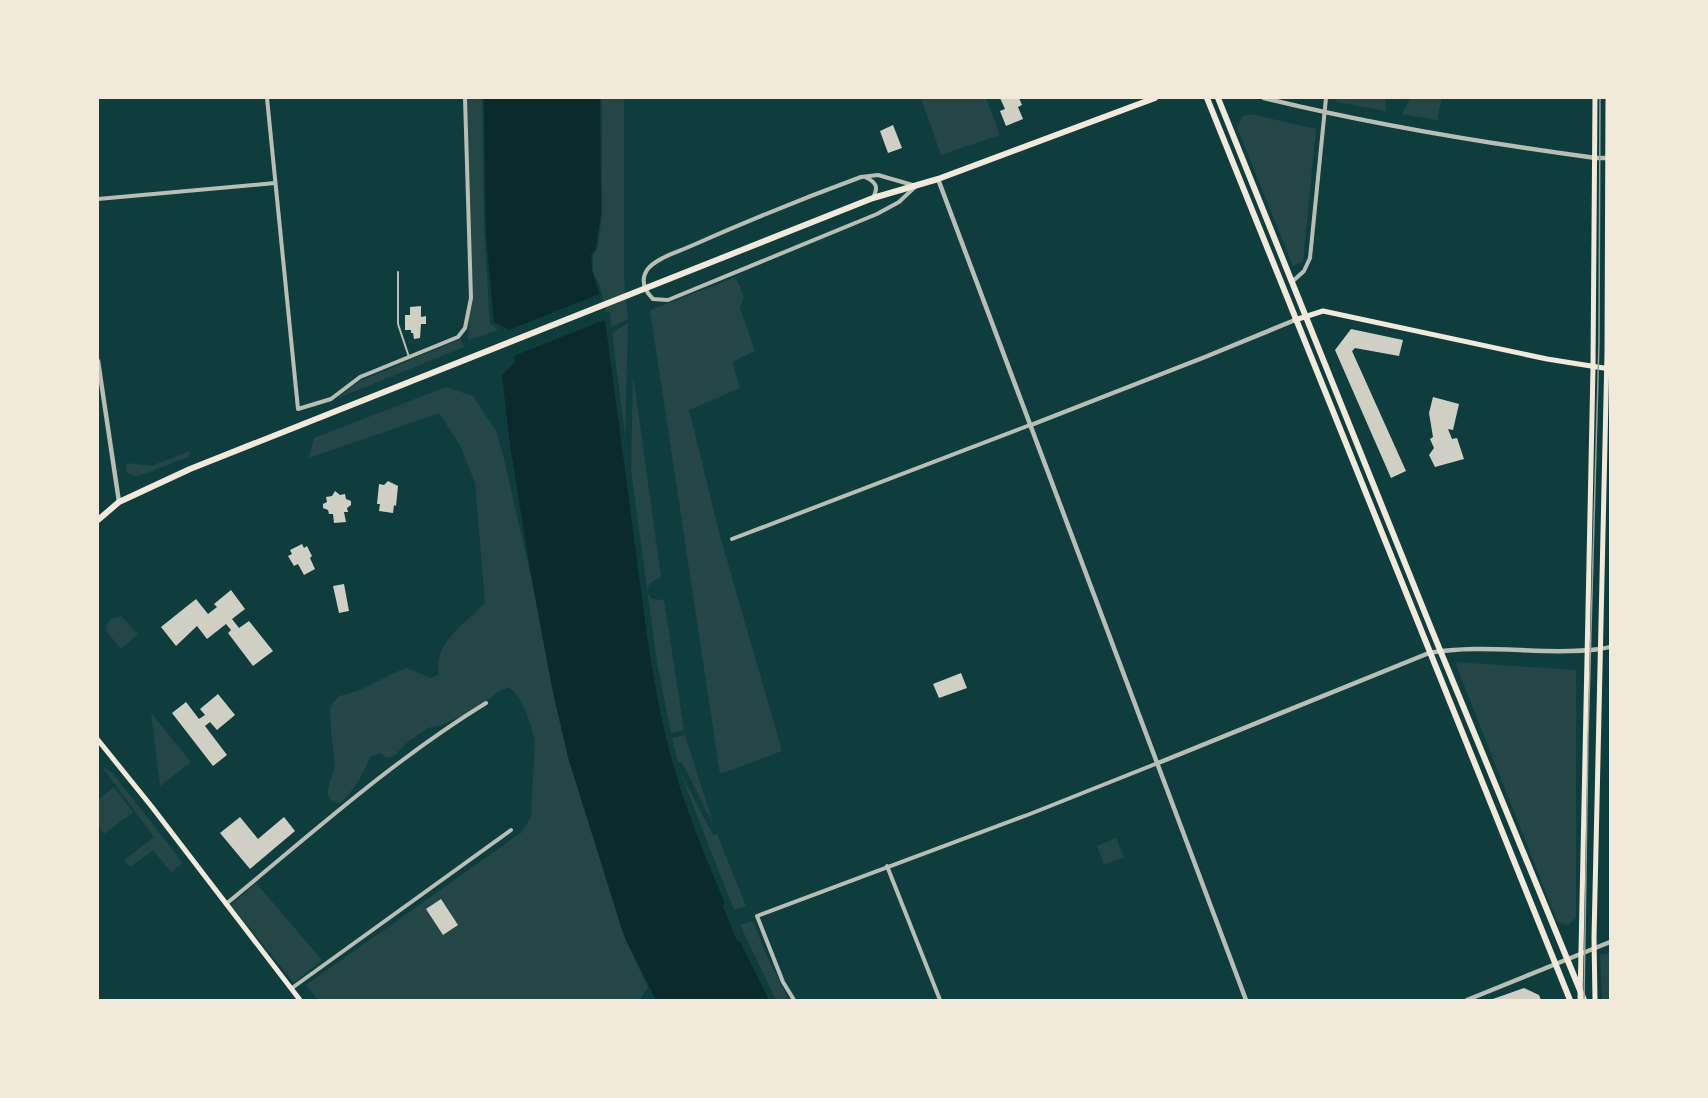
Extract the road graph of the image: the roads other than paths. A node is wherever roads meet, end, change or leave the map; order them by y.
1 (267, 98) edge
2 (465, 98) edge
3 (1155, 98) edge
4 (1207, 98) edge
5 (1218, 98) edge
6 (1264, 98) edge
7 (1326, 98) edge
8 (1595, 98) edge
9 (1608, 98) edge
10 (1324, 112) junction
11 (1596, 158) junction
12 (1610, 158) edge
13 (864, 177) junction
14 (938, 179) junction
15 (275, 183) junction
16 (916, 186) junction
17 (98, 199) edge
18 (871, 199) junction
19 (398, 272) dead end
20 (1293, 281) junction
21 (1307, 315) junction
22 (1295, 320) junction
23 (409, 358) junction
24 (98, 361) edge
25 (1593, 367) junction
26 (1608, 369) edge
27 (1031, 424) junction
28 (119, 502) junction
29 (98, 520) edge
30 (732, 539) dead end
31 (1611, 646) edge
32 (1600, 649) junction
33 (1441, 651) junction
34 (1586, 651) junction
35 (1429, 653) junction
36 (486, 703) dead end
37 (98, 740) edge
38 (1158, 763) junction
39 (511, 830) dead end
40 (887, 866) junction
41 (226, 904) junction
42 (1611, 942) edge
43 (1594, 947) junction
44 (1579, 955) junction
45 (1567, 960) junction
46 (1555, 965) junction
47 (291, 989) junction
48 (1580, 990) junction
49 (300, 1000) edge
50 (794, 1000) edge
51 (940, 1000) edge
52 (1245, 1000) edge
53 (1467, 1000) edge
54 (1570, 1000) edge
55 (1580, 1000) edge
56 (1584, 1000) edge
57 (1595, 1000) edge

1 - 15 street
2 - 23 street
3 - 14 main road
4 - 22 main road
5 - 20 main road
6 - 10 street
7 - 10 street
8 - 11 main road
9 - 12 main road
10 - 11 street
10 - 20 street
11 - 12 street
11 - 25 main road
12 - 26 main road
13 - 16 street
13 - 16 street
13 - 18 street
14 - 16 main road
14 - 27 street
15 - 17 street
15 - 23 street
16 - 18 main road
18 - 28 main road
19 - 23 lane
20 - 21 main road
21 - 22 main road
21 - 25 main road
21 - 33 main road
22 - 27 street
22 - 35 main road
24 - 28 street
25 - 26 main road
25 - 34 main road
26 - 32 main road
27 - 30 street
27 - 38 street
28 - 29 main road
31 - 32 street
32 - 34 street
32 - 43 main road
33 - 34 street
33 - 35 street
33 - 45 main road
34 - 44 main road
35 - 38 street
35 - 46 main road
36 - 41 street
37 - 41 main road
38 - 40 street
38 - 52 street
39 - 47 street
40 - 50 street
40 - 51 street
41 - 47 main road
42 - 43 street
43 - 44 street
43 - 57 main road
44 - 45 street
44 - 48 main road
45 - 46 street
45 - 48 main road
46 - 53 street
46 - 54 main road
47 - 49 main road
48 - 55 main road
48 - 56 main road

